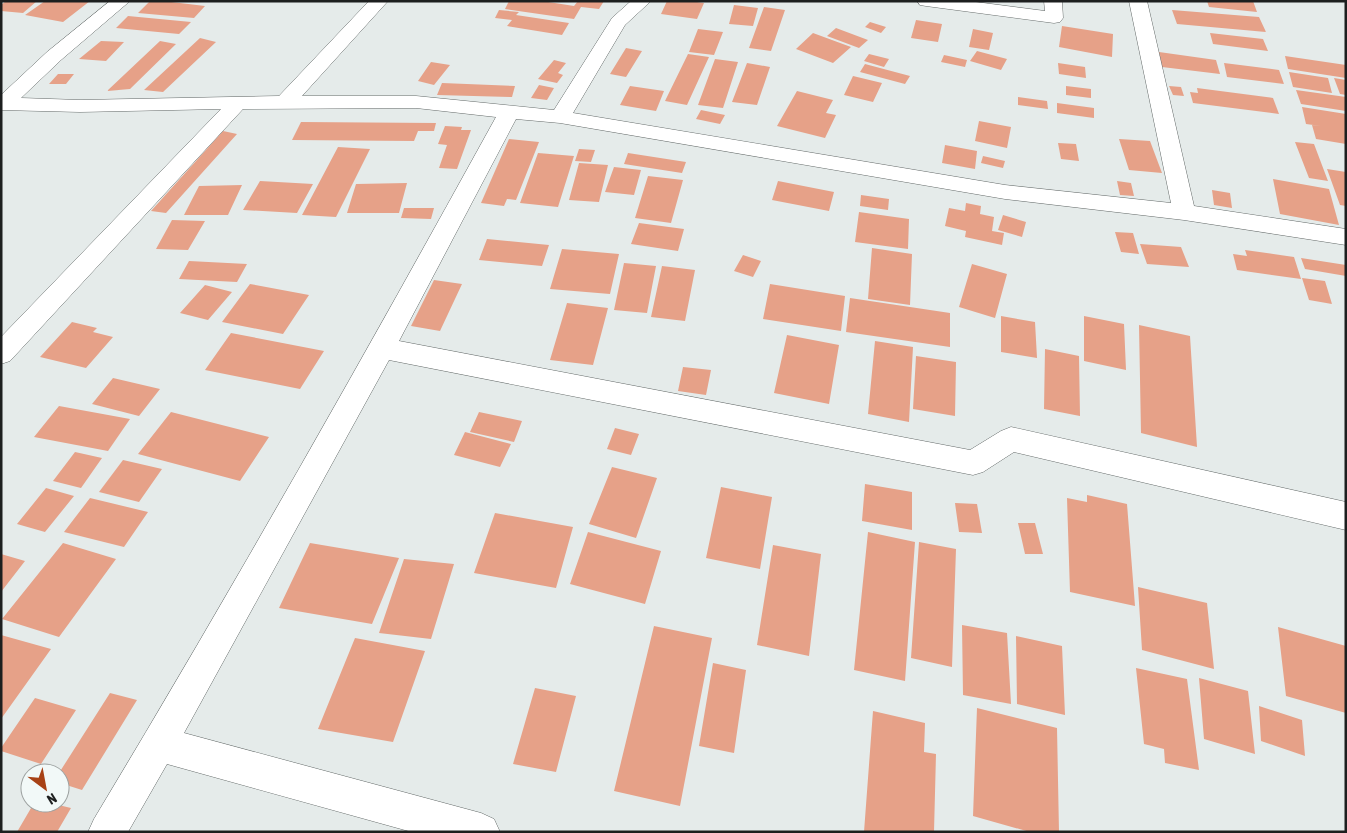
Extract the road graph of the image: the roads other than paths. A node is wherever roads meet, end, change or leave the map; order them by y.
1 (121, 1) edge
2 (379, 1) edge
3 (642, 1) edge
4 (926, 1) edge
5 (1053, 1) edge
6 (1138, 1) edge
7 (285, 102) junction
8 (2, 104) edge
9 (237, 104) junction
10 (509, 112) junction
11 (560, 117) junction
12 (1184, 212) junction
13 (1346, 237) edge
14 (382, 348) junction
15 (1, 354) edge
16 (1346, 516) edge
17 (159, 744) junction
18 (107, 832) edge
19 (481, 832) edge

1 - 8 street
2 - 7 street
3 - 11 street
4 - 5 street
6 - 12 street
7 - 9 street
7 - 10 street
8 - 9 street
9 - 15 street
10 - 11 street
10 - 14 street
11 - 12 street
12 - 13 street
14 - 16 street
14 - 17 street
17 - 18 street
17 - 19 street

